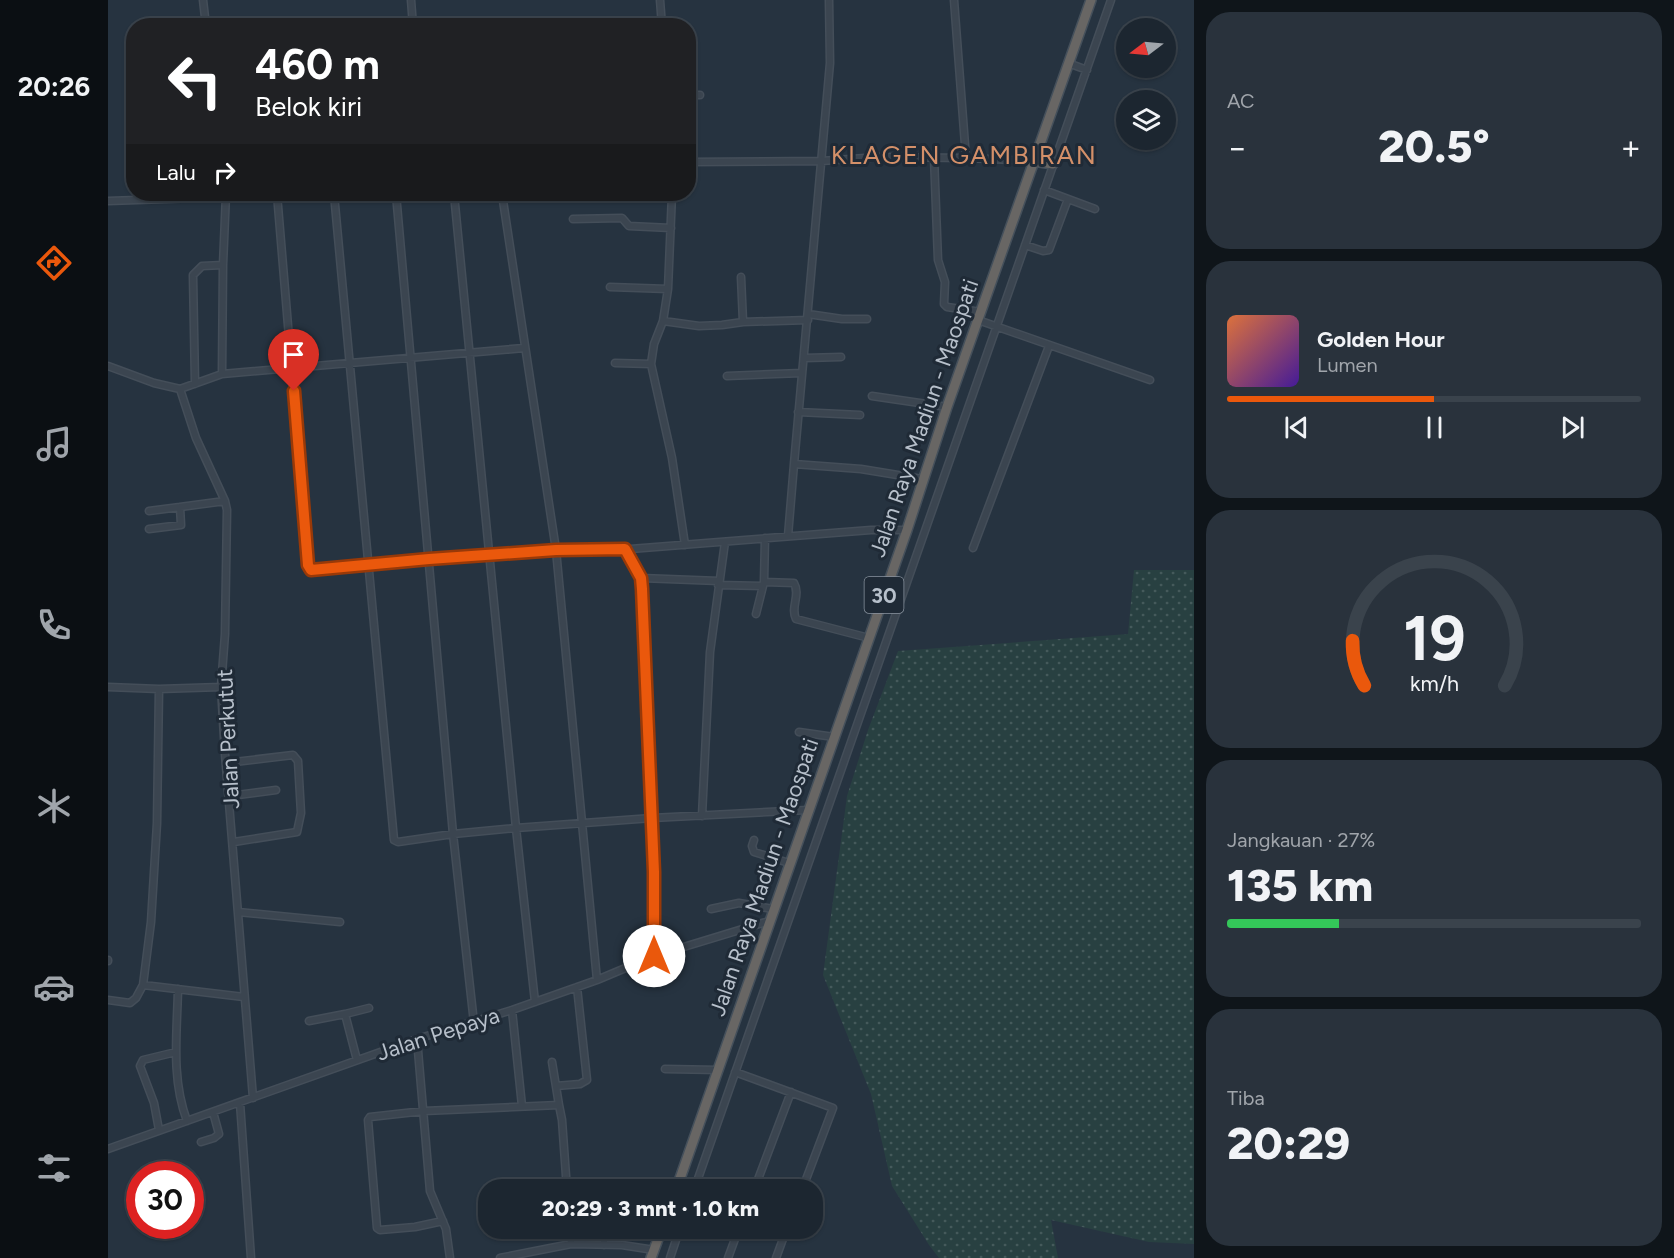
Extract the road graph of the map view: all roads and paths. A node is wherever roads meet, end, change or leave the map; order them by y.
1 (203, 0) edge
2 (411, 0) edge
3 (660, 0) edge
4 (829, 0) edge
5 (954, 0) edge
6 (1091, 0) edge
7 (1111, 0) edge
8 (205, 18) edge
9 (412, 18) edge
10 (661, 18) edge
11 (1068, 63) junction
12 (1087, 70) junction
13 (696, 95) edge
14 (700, 95) dead end
15 (934, 157) junction
16 (966, 158) junction
17 (821, 161) junction
18 (1033, 161) junction
19 (696, 162) edge
20 (1053, 164) junction
21 (1044, 190) junction
22 (1068, 199) junction
23 (126, 200) edge
24 (108, 201) edge
25 (225, 201) edge
26 (278, 201) edge
27 (335, 201) edge
28 (397, 201) edge
29 (455, 201) edge
30 (503, 201) edge
31 (672, 201) edge
32 (1095, 209) dead end
33 (573, 219) dead end
34 (671, 228) junction
35 (1025, 244) junction
36 (223, 264) junction
37 (741, 277) dead end
38 (610, 287) dead end
39 (668, 289) junction
40 (979, 316) junction
41 (808, 317) junction
42 (867, 319) dead end
43 (663, 321) junction
44 (743, 322) junction
45 (997, 327) junction
46 (1049, 346) junction
47 (524, 348) junction
48 (471, 353) junction
49 (841, 357) dead end
50 (411, 358) junction
51 (805, 358) junction
52 (615, 363) dead end
53 (651, 363) junction
54 (350, 365) junction
55 (108, 366) edge
56 (292, 369) junction
57 (802, 373) junction
58 (222, 374) junction
59 (727, 376) dead end
60 (1150, 380) dead end
61 (195, 384) junction
62 (180, 389) junction
63 (872, 396) dead end
64 (947, 407) junction
65 (798, 412) junction
66 (860, 415) dead end
67 (794, 464) junction
68 (922, 479) junction
69 (225, 501) junction
70 (180, 507) junction
71 (149, 511) dead end
72 (149, 529) dead end
73 (907, 530) junction
74 (788, 537) junction
75 (765, 538) junction
76 (725, 542) junction
77 (685, 545) junction
78 (973, 548) dead end
79 (625, 549) junction
80 (556, 550) junction
81 (490, 555) junction
82 (429, 559) junction
83 (369, 563) junction
84 (641, 578) junction
85 (718, 583) junction
86 (763, 584) junction
87 (756, 614) dead end
88 (869, 638) junction
89 (108, 687) edge
90 (221, 687) junction
91 (159, 689) junction
92 (799, 732) dead end
93 (834, 737) junction
94 (226, 763) junction
95 (276, 790) dead end
96 (230, 796) junction
97 (808, 810) junction
98 (702, 816) junction
99 (652, 818) junction
100 (582, 824) junction
101 (516, 828) junction
102 (453, 834) junction
103 (754, 840) dead end
104 (234, 842) junction
105 (789, 863) junction
106 (711, 909) dead end
107 (773, 909) junction
108 (238, 912) junction
109 (769, 921) junction
110 (340, 922) dead end
111 (654, 956) junction
112 (597, 980) junction
113 (143, 985) junction
114 (577, 987) junction
115 (178, 989) junction
116 (244, 997) junction
117 (108, 1000) edge
118 (535, 1002) junction
119 (369, 1008) dead end
120 (512, 1010) junction
121 (345, 1014) junction
122 (309, 1021) dead end
123 (474, 1023) junction
124 (417, 1039) junction
125 (176, 1052) junction
126 (357, 1060) junction
127 (552, 1062) dead end
128 (665, 1069) dead end
129 (718, 1070) junction
130 (735, 1072) junction
131 (556, 1086) junction
132 (791, 1092) junction
133 (253, 1098) junction
134 (240, 1103) junction
135 (559, 1105) junction
136 (522, 1106) junction
137 (424, 1111) junction
138 (213, 1112) junction
139 (187, 1121) junction
140 (159, 1130) junction
141 (201, 1142) dead end
142 (108, 1149) edge
143 (566, 1179) edge
144 (680, 1179) edge
145 (698, 1179) edge
146 (758, 1179) edge
147 (806, 1179) edge
148 (443, 1221) junction
149 (571, 1239) edge
150 (604, 1239) edge
151 (658, 1239) edge
152 (676, 1239) edge
153 (735, 1239) edge
154 (783, 1239) edge
155 (571, 1244) junction
156 (604, 1245) junction
157 (652, 1254) edge
158 (530, 1255) edge
159 (251, 1258) edge
160 (450, 1258) edge
161 (500, 1258) edge
162 (670, 1258) edge
163 (728, 1258) edge
164 (776, 1258) edge

1 - 8 street
2 - 9 street
3 - 10 street
4 - 17 street
5 - 16 street
6 - 11 highway, Jalan Raya Madiun - Maospati / 30
7 - 12 street
11 - 12 street
11 - 18 highway, Jalan Raya Madiun - Maospati / 30
12 - 20 street
13 - 14 street
15 - 16 street
15 - 17 street
15 - 40 street
16 - 18 street
17 - 19 street
17 - 41 street
18 - 20 highway
18 - 40 highway, Jalan Raya Madiun - Maospati / 30
20 - 21 street
21 - 22 street
21 - 35 street
22 - 32 street
22 - 35 street
23 - 24 street
25 - 36 street
26 - 56 street
27 - 54 street
28 - 50 street
29 - 48 street
30 - 47 street
31 - 34 street
33 - 34 street
34 - 39 street
35 - 45 street
36 - 58 street
36 - 61 street
37 - 44 street
38 - 39 street
39 - 43 street
40 - 45 street
40 - 64 highway, Jalan Raya Madiun - Maospati / 30
41 - 42 street
41 - 44 street
41 - 51 street
43 - 44 street
43 - 53 street
45 - 46 street
45 - 130 street
46 - 60 street
46 - 78 street
47 - 48 street
47 - 80 street
48 - 50 street
48 - 81 street
49 - 51 street
50 - 54 street
50 - 82 street
51 - 57 street
52 - 53 street
53 - 77 street
54 - 56 street
54 - 83 street
55 - 62 street
56 - 58 street
56 - 83 street
57 - 59 street
57 - 65 street
58 - 61 street
61 - 62 street
62 - 69 street, Jalan Perkutut
63 - 64 street
64 - 68 highway, Jalan Raya Madiun - Maospati / 30
65 - 66 street
65 - 67 street
67 - 68 street
67 - 74 street
68 - 73 highway, Jalan Raya Madiun - Maospati / 30
69 - 70 street
69 - 90 street, Jalan Perkutut
70 - 71 street
70 - 72 street
73 - 74 street
73 - 88 highway, Jalan Raya Madiun - Maospati / 30
74 - 75 street
75 - 76 street
75 - 86 street
76 - 77 street
76 - 85 street
77 - 79 street
79 - 80 street
79 - 84 street
80 - 81 street
80 - 100 street
81 - 82 street
81 - 101 street
82 - 83 street
82 - 102 street
83 - 102 street
84 - 85 street
84 - 99 street
85 - 86 street
85 - 98 street
86 - 87 street
86 - 88 street
88 - 93 highway, Jalan Raya Madiun - Maospati / 30
89 - 91 street
90 - 91 street
90 - 94 street, Jalan Perkutut
91 - 113 street
92 - 93 street
93 - 97 highway, Jalan Raya Madiun - Maospati / 30
94 - 96 street, Jalan Perkutut
94 - 104 street
95 - 96 street
96 - 104 street, Jalan Perkutut
97 - 98 street
97 - 105 highway, Jalan Raya Madiun - Maospati / 30
98 - 99 street
99 - 100 street
99 - 111 street
100 - 101 street
100 - 112 street
101 - 102 street
101 - 118 street
102 - 123 street
103 - 105 street
104 - 108 street, Jalan Perkutut
105 - 107 highway, Jalan Raya Madiun - Maospati / 30
106 - 107 street
107 - 109 highway, Jalan Raya Madiun - Maospati / 30
108 - 110 street
108 - 116 street, Jalan Perkutut
109 - 111 street, Jalan Pepaya
109 - 129 highway, Jalan Raya Madiun - Maospati / 30
111 - 112 street, Jalan Pepaya
112 - 114 street, Jalan Pepaya
113 - 115 street
113 - 117 street
114 - 118 street, Jalan Pepaya
114 - 131 street
115 - 116 street
115 - 125 street
116 - 133 street, Jalan Perkutut
118 - 120 street, Jalan Pepaya
119 - 121 street
120 - 123 street, Jalan Pepaya
120 - 136 street
121 - 122 street
121 - 126 street
123 - 124 street, Jalan Pepaya
124 - 126 street, Jalan Pepaya
124 - 137 street
125 - 139 street
125 - 140 street
126 - 133 street, Jalan Pepaya
127 - 131 street
128 - 129 street
129 - 144 highway, Jalan Raya Madiun - Maospati / 30
130 - 132 street
130 - 145 street
131 - 135 street
132 - 146 street
132 - 147 street
133 - 134 street, Jalan Pepaya
134 - 138 street, Jalan Pepaya
134 - 159 street
135 - 136 street
135 - 143 street
136 - 137 street
137 - 148 street
137 - 148 street
138 - 139 street, Jalan Pepaya
138 - 141 street
139 - 140 street, Jalan Pepaya
140 - 142 street, Jalan Pepaya
148 - 160 street
149 - 155 street
150 - 156 street
151 - 157 highway
152 - 162 street
153 - 163 street
154 - 164 street
155 - 156 street
155 - 158 street
156 - 157 street
158 - 161 street

